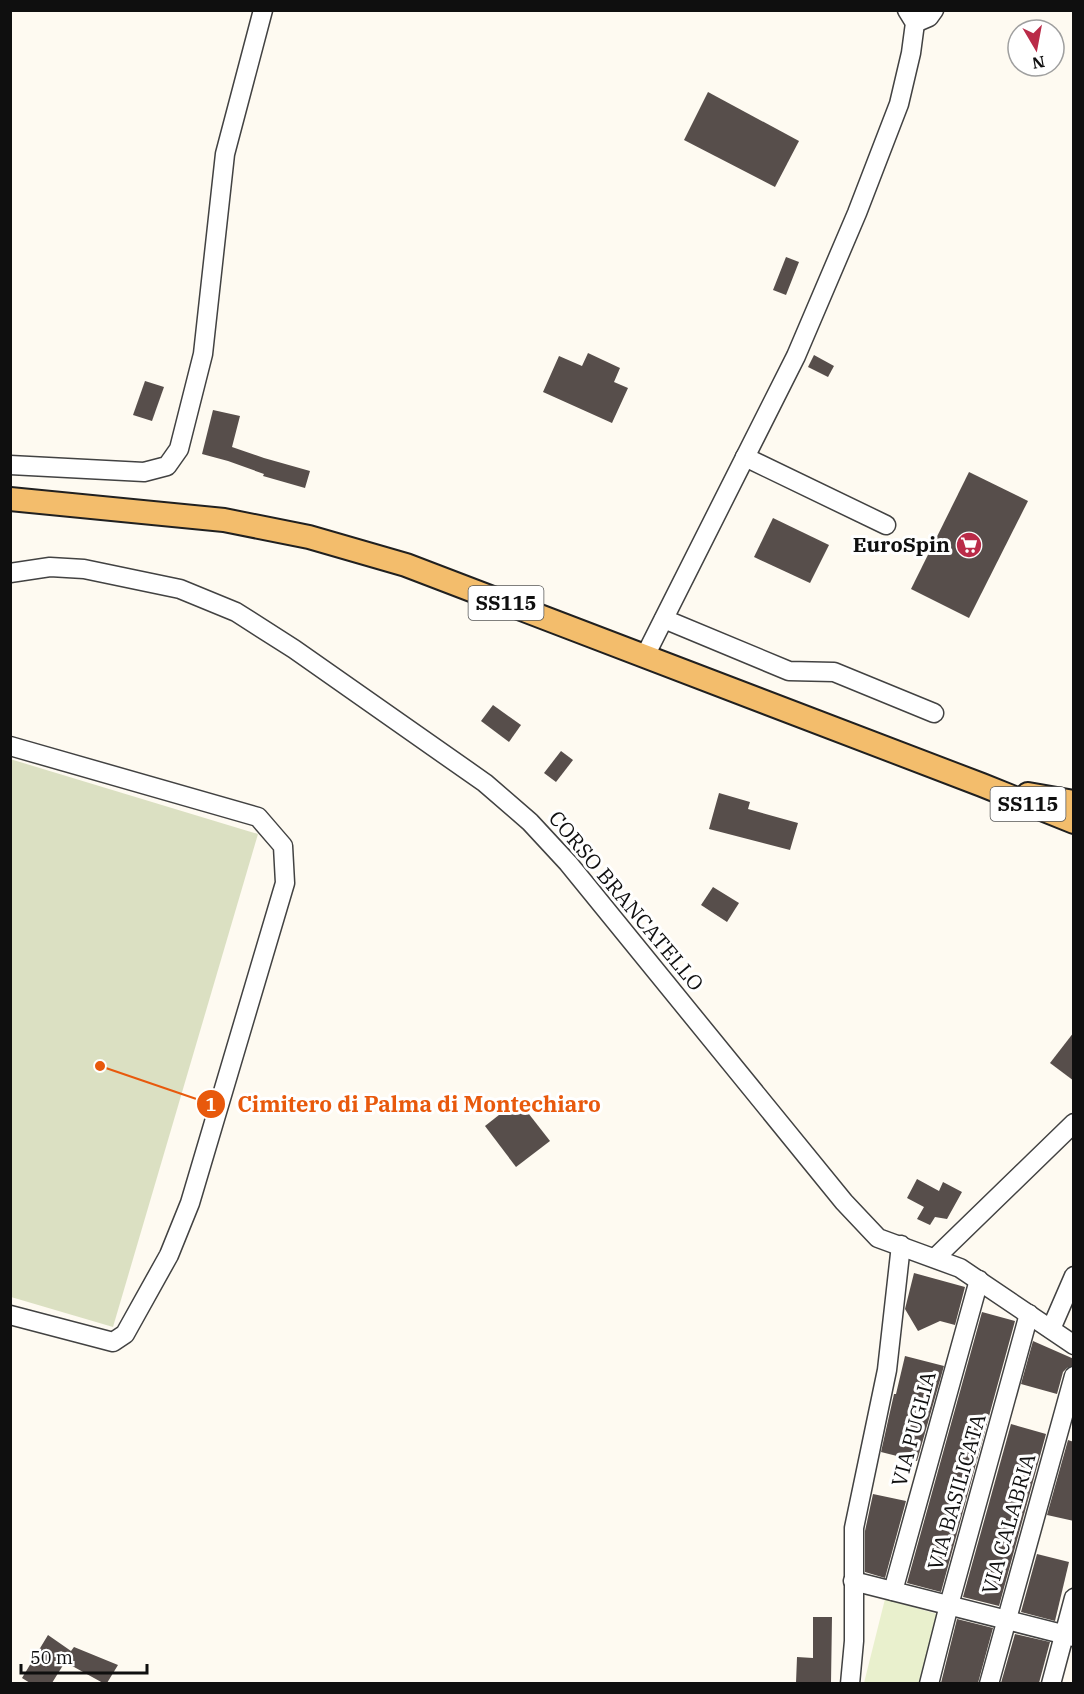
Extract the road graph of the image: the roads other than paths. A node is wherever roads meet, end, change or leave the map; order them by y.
1 (263, 10) edge
2 (934, 10) edge
3 (911, 17) edge
4 (745, 457) junction
5 (10, 465) edge
6 (10, 499) edge
7 (886, 525) dead end
8 (10, 573) edge
9 (664, 619) junction
10 (645, 656) junction
11 (934, 713) dead end
12 (10, 746) edge
13 (981, 785) junction
14 (1074, 802) edge
15 (1074, 822) edge
16 (1073, 1125) edge
17 (901, 1245) junction
18 (936, 1258) junction
19 (1074, 1276) edge
20 (979, 1280) junction
21 (1029, 1314) junction
22 (10, 1315) edge
23 (1051, 1329) junction
24 (1074, 1345) edge
25 (1074, 1376) edge
26 (853, 1581) junction
27 (893, 1591) junction
28 (1074, 1598) edge
29 (949, 1605) junction
30 (1006, 1620) junction
31 (1069, 1635) edge
32 (850, 1683) edge
33 (929, 1683) edge
34 (989, 1683) edge
35 (1051, 1683) edge

1 - 5 street
2 - 3 street
3 - 4 street
4 - 7 street
4 - 9 street
6 - 10 main road, SS115
8 - 17 street, CORSO BRANCATELLO
9 - 10 street
9 - 11 street
10 - 13 main road, SS115
12 - 22 street
13 - 14 main road, SS115
13 - 15 main road, SS115
16 - 18 street
17 - 18 street, CORSO BRANCATELLO
17 - 26 street
18 - 20 street, CORSO BRANCATELLO
19 - 23 street
20 - 21 street, CORSO BRANCATELLO
20 - 27 street, VIA PUGLIA
21 - 23 street, CORSO BRANCATELLO
21 - 29 street, VIA BASILICATA
23 - 24 street, CORSO BRANCATELLO
25 - 30 street, VIA CALABRIA
26 - 27 street
26 - 32 street
27 - 29 street
28 - 31 street
29 - 30 street
29 - 33 street, VIA BASILICATA
30 - 31 street
30 - 34 street, VIA CALABRIA
31 - 35 street

